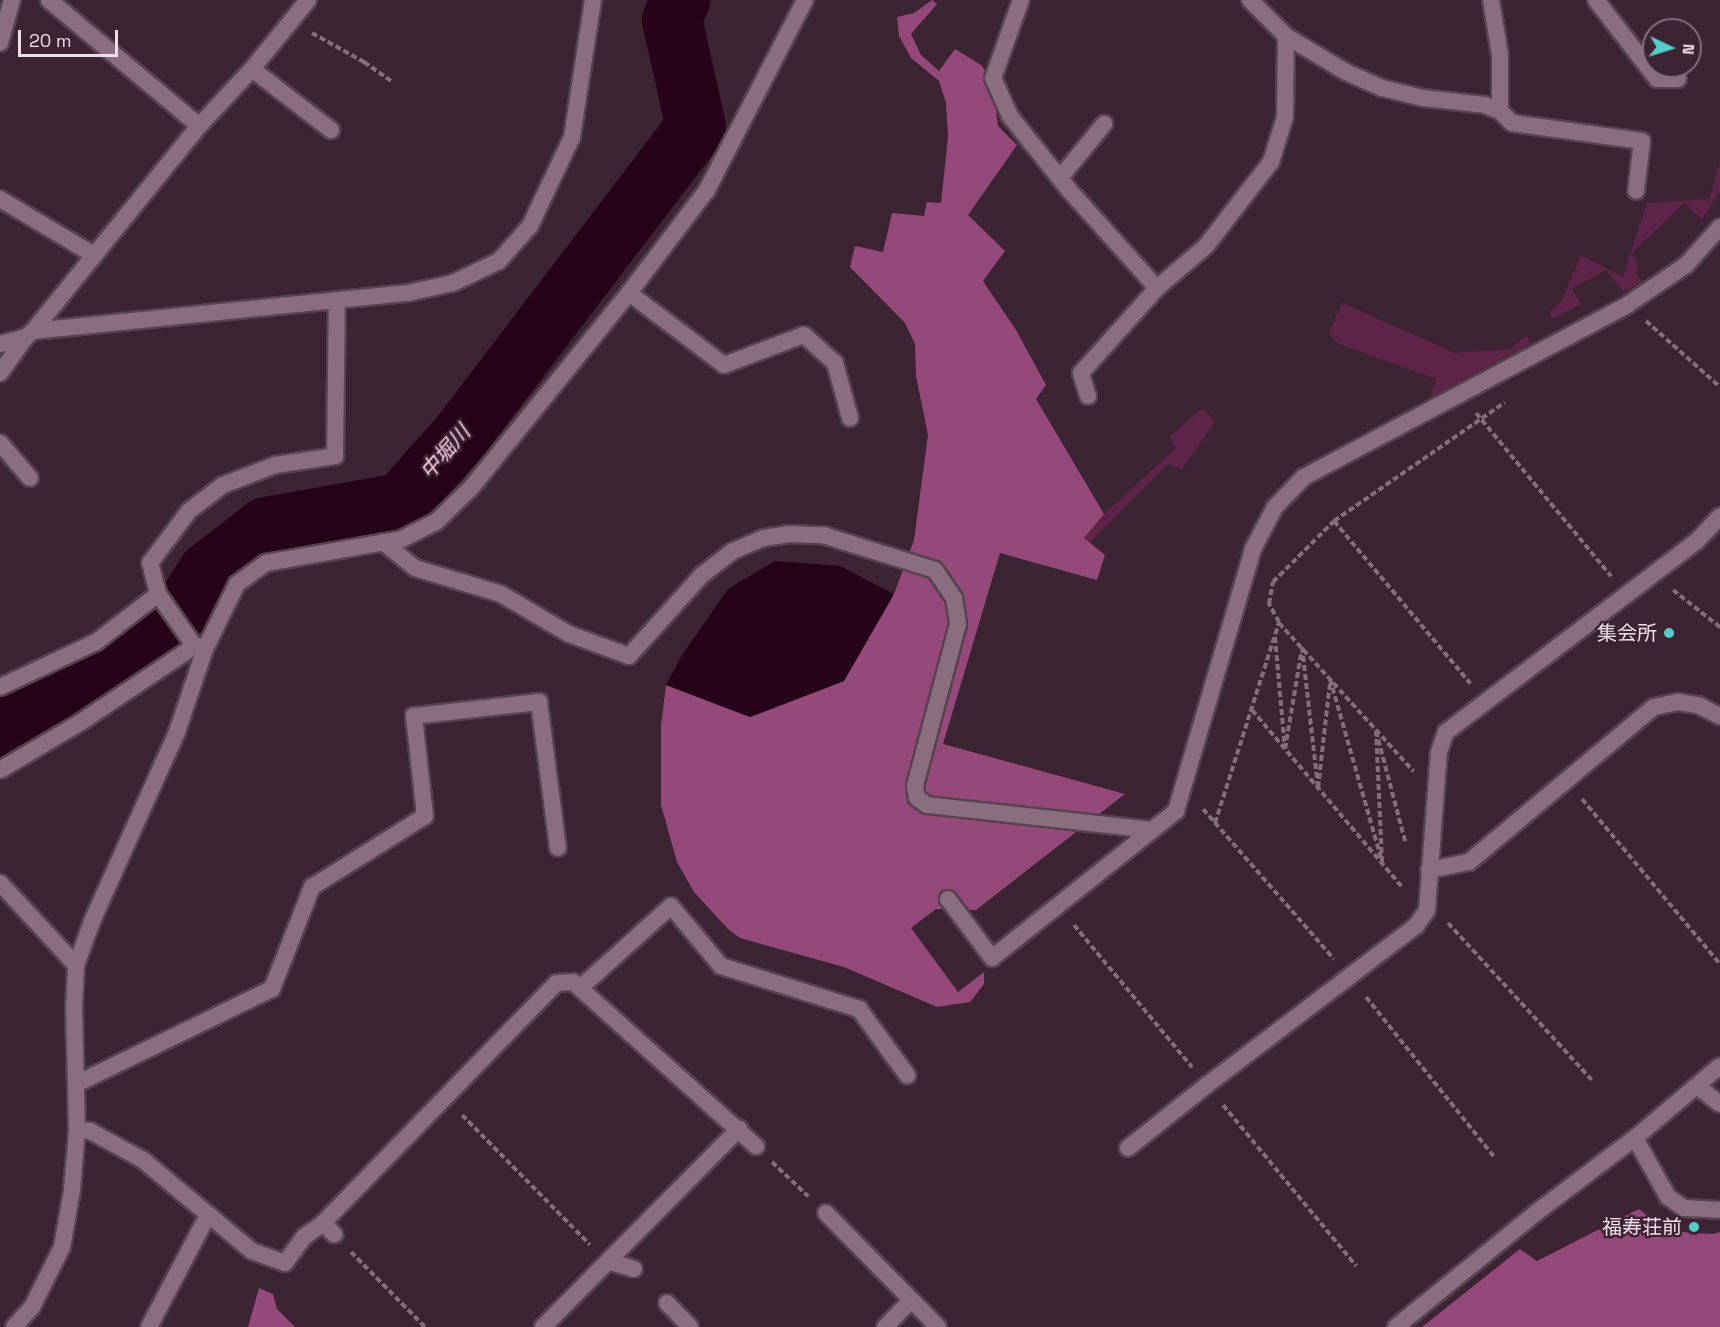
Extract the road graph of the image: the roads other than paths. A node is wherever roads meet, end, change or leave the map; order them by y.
1 (12, 0) edge
2 (49, 0) edge
3 (308, 0) edge
4 (593, 0) edge
5 (806, 0) edge
6 (1021, 0) edge
7 (1250, 0) edge
8 (1491, 0) edge
9 (1596, 0) edge
10 (1286, 36) junction
11 (0, 43) edge
12 (252, 69) junction
13 (1678, 79) dead end
14 (1500, 111) junction
15 (1104, 124) dead end
16 (199, 126) junction
17 (331, 130) dead end
18 (1060, 178) junction
19 (1636, 191) dead end
20 (0, 199) edge
21 (1720, 227) edge
22 (94, 255) junction
23 (1157, 288) junction
24 (629, 293) junction
25 (337, 300) junction
26 (30, 334) junction
27 (0, 345) edge
28 (0, 373) edge
29 (1088, 396) dead end
30 (850, 418) dead end
31 (0, 443) edge
32 (30, 478) dead end
33 (1720, 516) edge
34 (383, 542) junction
35 (158, 594) junction
36 (195, 648) junction
37 (0, 687) edge
38 (1720, 716) edge
39 (0, 770) edge
40 (1152, 830) junction
41 (558, 848) dead end
42 (1430, 870) junction
43 (0, 883) edge
44 (948, 899) dead end
45 (76, 965) junction
46 (580, 988) junction
47 (1720, 1066) edge
48 (907, 1075) dead end
49 (76, 1084) junction
50 (1697, 1086) junction
51 (1720, 1104) edge
52 (77, 1130) junction
53 (739, 1130) junction
54 (1635, 1138) junction
55 (756, 1146) road end
56 (1128, 1148) dead end
57 (1720, 1210) edge
58 (826, 1213) road end
59 (208, 1215) junction
60 (604, 1257) junction
61 (634, 1269) dead end
62 (911, 1300) junction
63 (667, 1303) dead end
64 (14, 1327) edge
65 (149, 1327) edge
66 (543, 1327) edge
67 (690, 1327) edge
68 (885, 1327) edge
69 (938, 1327) edge
70 (1396, 1327) edge

1 - 11 street
2 - 16 street
3 - 12 street
4 - 25 street
5 - 24 street
6 - 18 street
7 - 10 street
8 - 14 street
9 - 13 street
10 - 14 street
10 - 23 street
12 - 16 street
12 - 17 street
14 - 19 street
15 - 18 street
16 - 22 street
18 - 23 street
20 - 22 street
21 - 40 street
22 - 26 street
23 - 29 street
24 - 30 street
24 - 34 street
25 - 26 street
25 - 35 street
26 - 27 street
26 - 28 street
31 - 32 street
33 - 42 street
34 - 36 street
34 - 40 street
35 - 36 street
35 - 37 street
36 - 39 street
36 - 45 street
38 - 42 street
40 - 44 street
41 - 49 street
42 - 56 street
43 - 45 street
45 - 49 street
46 - 48 street
46 - 53 street
46 - 59 street
47 - 50 street
49 - 52 street
50 - 51 street
50 - 54 street
52 - 59 street
52 - 64 street
53 - 55 street
53 - 60 street
54 - 57 street
54 - 70 street
58 - 62 street
59 - 65 street
60 - 61 street
60 - 66 street
62 - 68 street
62 - 69 street
63 - 67 street

